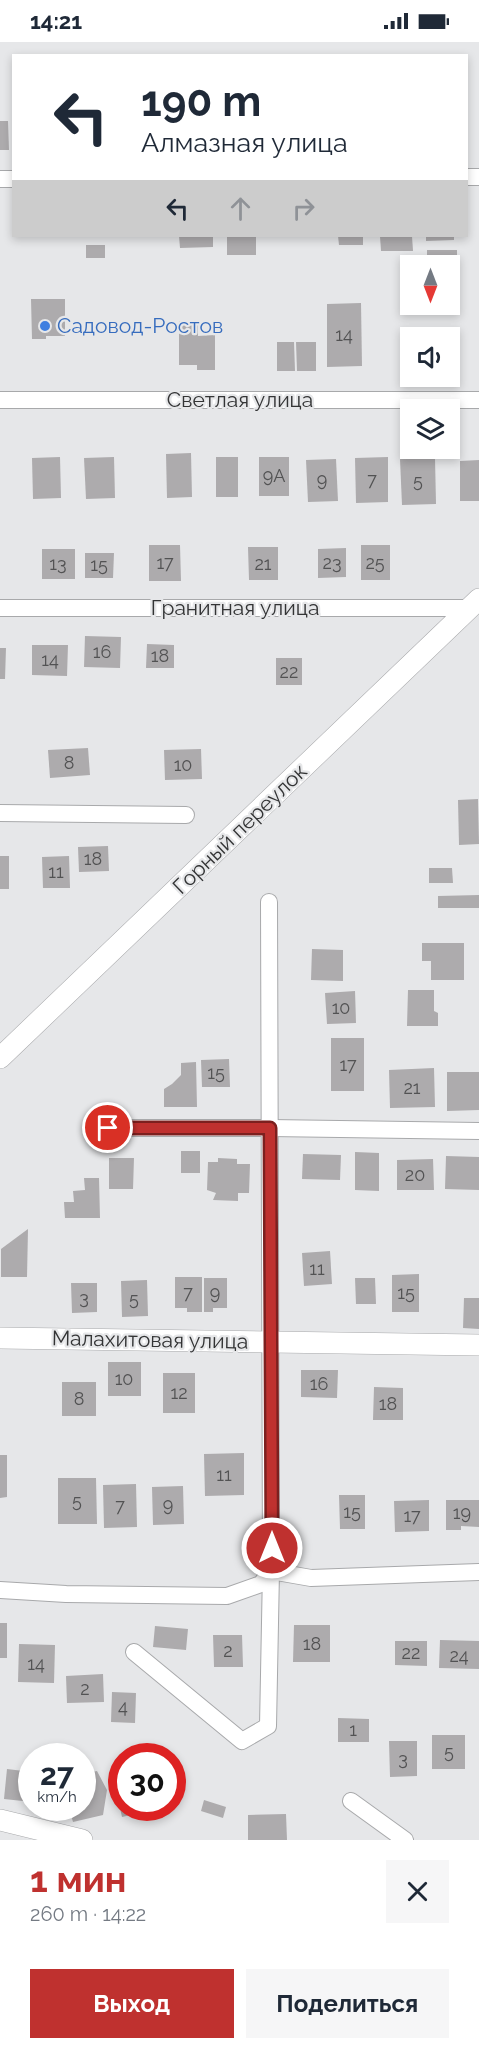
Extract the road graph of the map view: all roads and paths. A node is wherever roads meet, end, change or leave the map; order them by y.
1 (0, 400) edge
2 (479, 400) edge
3 (474, 603) edge
4 (0, 608) edge
5 (0, 813) edge
6 (186, 814) dead end
7 (269, 902) dead end
8 (0, 1058) edge
9 (108, 1128) dead end
10 (270, 1128) junction
11 (479, 1131) edge
12 (0, 1338) edge
13 (271, 1341) junction
14 (479, 1345) edge
15 (272, 1571) junction
16 (479, 1572) edge
17 (0, 1590) edge
18 (134, 1652) dead end
19 (351, 1801) dead end
20 (0, 1820) edge
21 (82, 1840) edge
22 (405, 1840) edge

1 - 2 street, Светлая улица
3 - 4 street, Гранитная улица
3 - 8 street, Горный переулок
5 - 6 street
7 - 10 street
9 - 10 street
10 - 11 street
10 - 13 street
12 - 13 street, Малахитовая улица
13 - 14 street, Малахитовая улица
13 - 15 street
15 - 16 street
15 - 17 street
15 - 18 street
19 - 22 street
20 - 21 street

